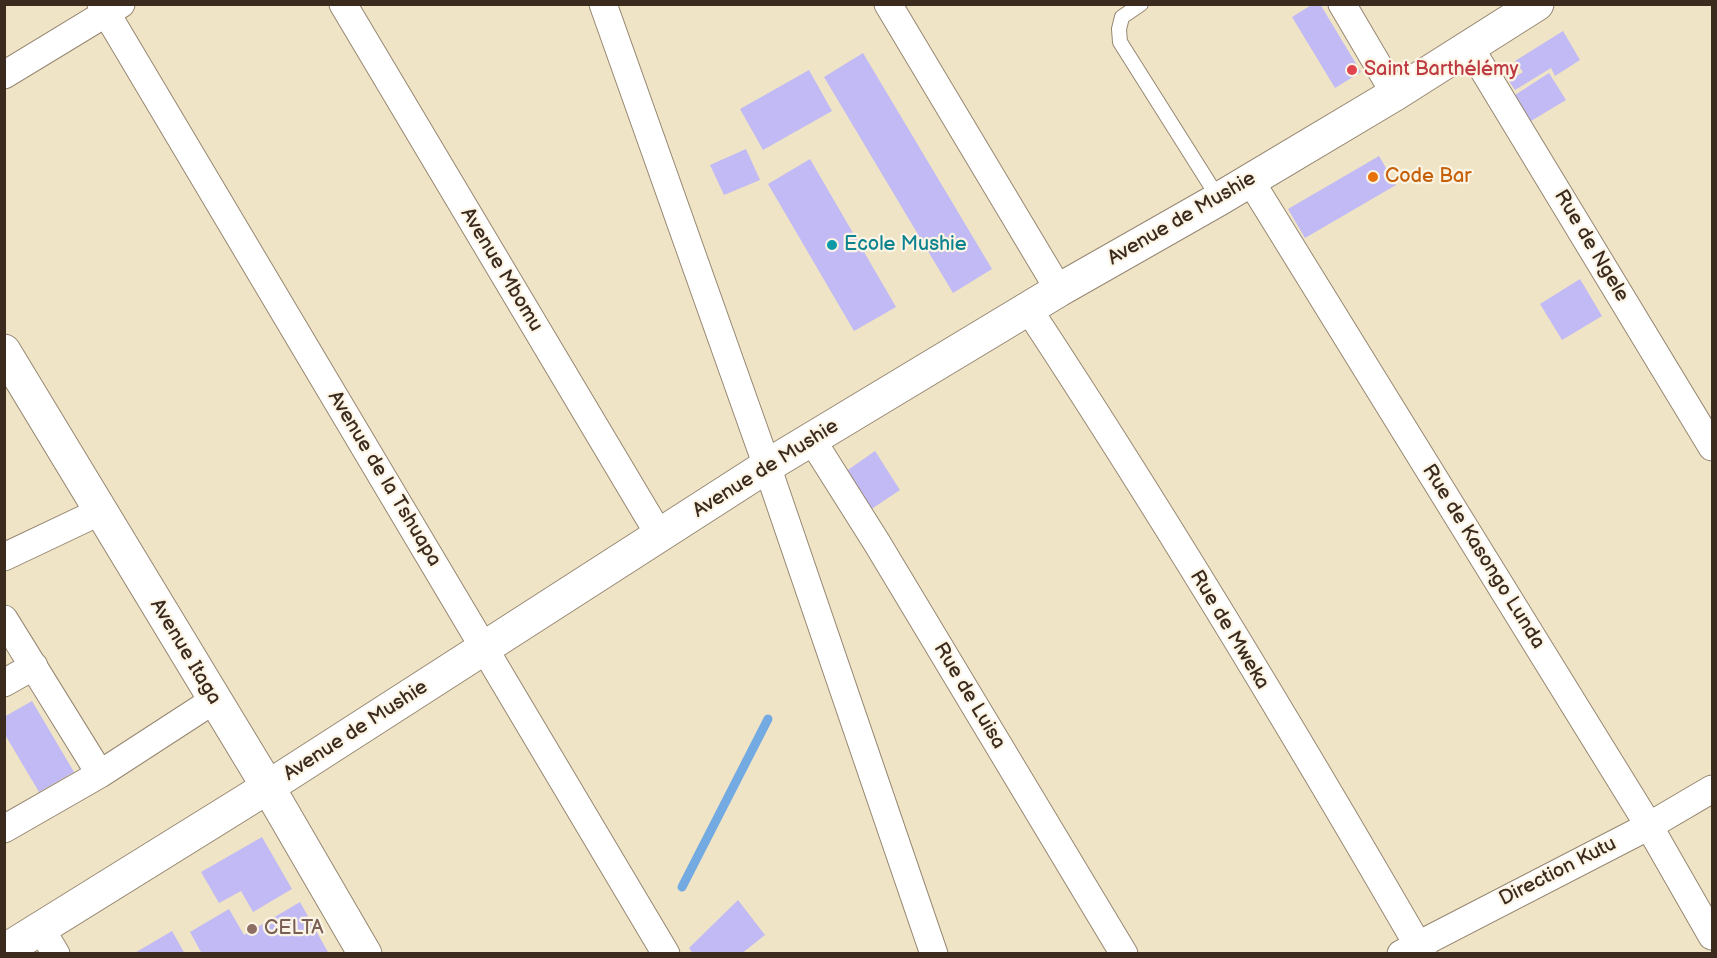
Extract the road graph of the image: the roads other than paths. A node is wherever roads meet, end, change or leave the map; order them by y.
1 (343, 4) edge
2 (603, 4) edge
3 (888, 4) edge
4 (1141, 4) edge
5 (1342, 4) edge
6 (1537, 4) edge
7 (110, 7) edge
8 (1469, 46) junction
9 (4, 75) edge
10 (1395, 94) junction
11 (1250, 180) junction
12 (1219, 199) junction
13 (1059, 290) junction
14 (1029, 310) junction
15 (4, 351) edge
16 (812, 440) junction
17 (1713, 447) edge
18 (767, 466) junction
19 (101, 511) junction
20 (660, 536) junction
21 (4, 557) edge
22 (4, 619) edge
23 (485, 648) junction
24 (34, 666) junction
25 (4, 683) edge
26 (214, 700) junction
27 (100, 774) junction
28 (268, 787) junction
29 (1713, 789) edge
30 (1649, 826) junction
31 (4, 829) edge
32 (1713, 936) edge
33 (48, 941) edge
34 (1414, 950) edge
35 (4, 951) edge
36 (366, 954) edge
37 (666, 954) edge
38 (934, 954) edge
39 (1124, 954) edge

1 - 20 street, Avenue Mbomu
2 - 18 street
3 - 13 street
4 - 12 lane
5 - 10 street
6 - 8 street, Avenue de Mushie
7 - 9 street
7 - 23 street, Avenue de la Tshuapa
8 - 10 street, Avenue de Mushie
8 - 17 street, Rue de Ngele
10 - 11 street, Avenue de Mushie
11 - 12 street, Avenue de Mushie
11 - 30 street, Rue de Kasongo Lunda
12 - 13 street, Avenue de Mushie
13 - 14 street, Avenue de Mushie
14 - 16 street, Avenue de Mushie
14 - 34 street, Rue de Mweka
15 - 19 street, Avenue Itaga
16 - 18 street, Avenue de Mushie
16 - 39 street, Rue de Luisa
18 - 20 street, Avenue de Mushie
18 - 38 street
19 - 21 street
19 - 26 street, Avenue Itaga
20 - 23 street, Avenue de Mushie
22 - 24 street
23 - 28 street, Avenue de Mushie
23 - 37 street, Avenue de la Tshuapa
24 - 25 street
24 - 27 street
26 - 27 street
26 - 28 street, Avenue Itaga
27 - 31 street
28 - 33 street, Avenue de Mushie
28 - 36 street, Avenue Itaga
29 - 30 street, Direction Kutu
30 - 32 street, Rue de Kasongo Lunda
30 - 34 street, Direction Kutu
33 - 35 street, Avenue de Mushie

